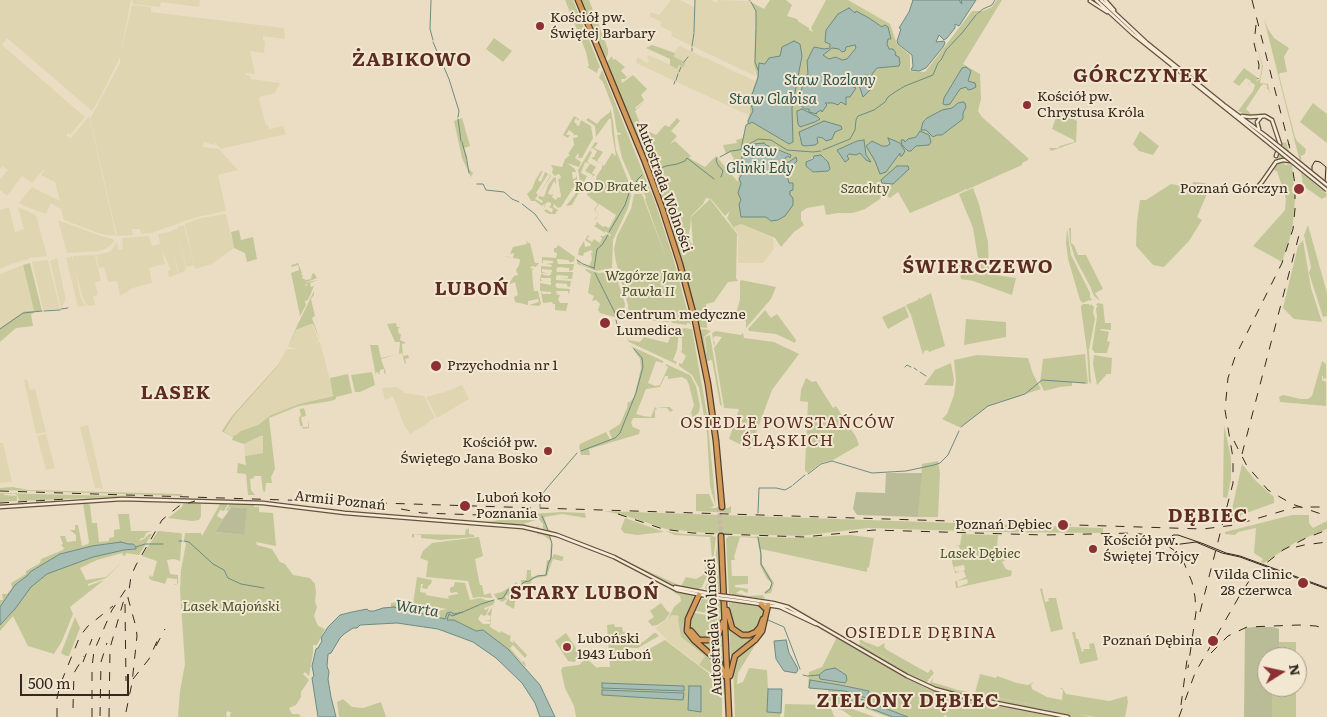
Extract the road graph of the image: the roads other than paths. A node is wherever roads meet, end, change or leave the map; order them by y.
1 (577, 0) edge
2 (1096, 0) edge
3 (1101, 0) edge
4 (1105, 0) edge
5 (1090, 1) edge
6 (1114, 17) junction
7 (1119, 17) junction
8 (1238, 114) junction
9 (1262, 116) junction
10 (1238, 119) junction
11 (1243, 125) dead end
12 (1260, 131) junction
13 (1265, 137) junction
14 (1276, 156) dead end
15 (1292, 162) junction
16 (1327, 185) edge
17 (1256, 189) dead end
18 (1327, 190) edge
19 (0, 507) edge
20 (721, 507) tunnel mouth
21 (722, 536) tunnel mouth
22 (667, 584) junction
23 (701, 594) junction
24 (717, 596) junction
25 (765, 604) junction
26 (725, 611) junction
27 (730, 676) junction
28 (728, 689) junction
29 (730, 717) edge
30 (1068, 717) edge

1 - 20 highway, Autostrada Wolności
2 - 6 main road
3 - 7 main road
4 - 7 main road
5 - 6 main road
6 - 10 main road
7 - 8 main road
8 - 9 main road
8 - 12 main road
9 - 12 main road
9 - 14 main road
10 - 11 main road
10 - 13 main road
12 - 13 main road
13 - 15 main road, bridge
13 - 16 main road, bridge
15 - 17 main road
15 - 18 main road, bridge
19 - 22 main road, Armii Poznań
21 - 26 highway, Autostrada Wolności
22 - 23 main road, Armii Poznań
22 - 23 main road, Armii Poznań
23 - 24 main road
23 - 24 main road, Armii Poznań
23 - 26 highway
23 - 28 highway
24 - 25 main road, Armii Poznań, bridge
25 - 26 highway
25 - 27 highway
25 - 30 main road, Armii Poznań
26 - 27 highway, Autostrada Wolności
26 - 28 highway, Autostrada Wolności
27 - 29 highway, Autostrada Wolności
28 - 29 highway, Autostrada Wolności

